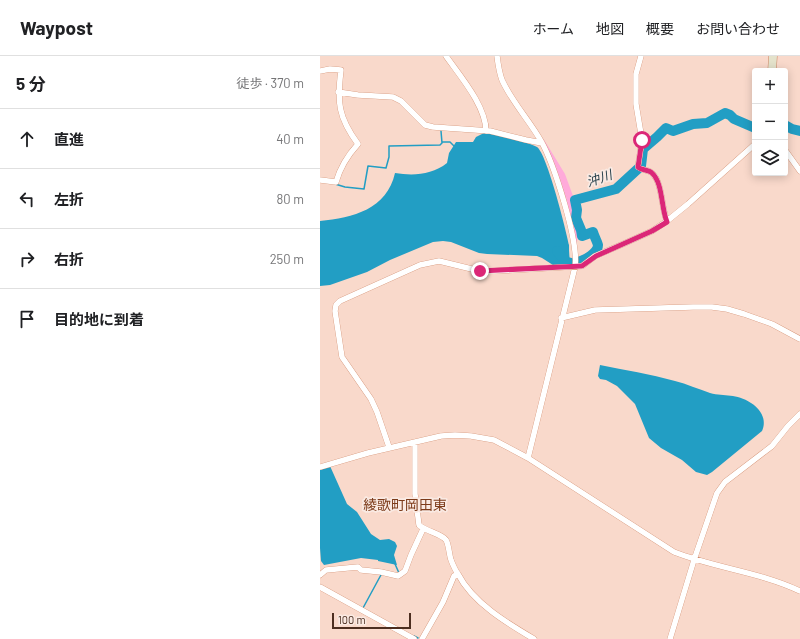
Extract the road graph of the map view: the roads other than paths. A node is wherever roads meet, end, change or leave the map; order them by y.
1 (446, 56) edge
2 (497, 56) edge
3 (641, 56) edge
4 (773, 56) edge
5 (772, 68) edge
6 (320, 71) edge
7 (338, 92) junction
8 (486, 131) junction
9 (542, 143) junction
10 (752, 147) edge
11 (788, 154) edge
12 (800, 170) edge
13 (320, 180) edge
14 (667, 222) junction
15 (575, 266) junction
16 (562, 318) junction
17 (800, 339) edge
18 (800, 414) edge
19 (415, 442) junction
20 (389, 447) junction
21 (528, 458) junction
22 (320, 467) edge
23 (423, 529) junction
24 (694, 560) junction
25 (458, 574) junction
26 (320, 575) edge
27 (320, 587) edge
28 (800, 591) edge
29 (414, 639) edge
30 (422, 639) edge
31 (534, 639) edge
32 (670, 639) edge

1 - 8 street
2 - 9 street
3 - 14 street
4 - 5 street
6 - 7 street
7 - 8 street
7 - 13 street
8 - 9 street
9 - 15 street
10 - 14 street
11 - 12 street
14 - 15 street
15 - 16 street
15 - 20 street
16 - 17 street
16 - 21 street
18 - 24 street
19 - 20 street
19 - 21 street
19 - 23 street
20 - 22 street
21 - 24 street
23 - 25 street
23 - 26 street
24 - 28 street
24 - 32 street
25 - 30 street
25 - 31 street
27 - 29 street

